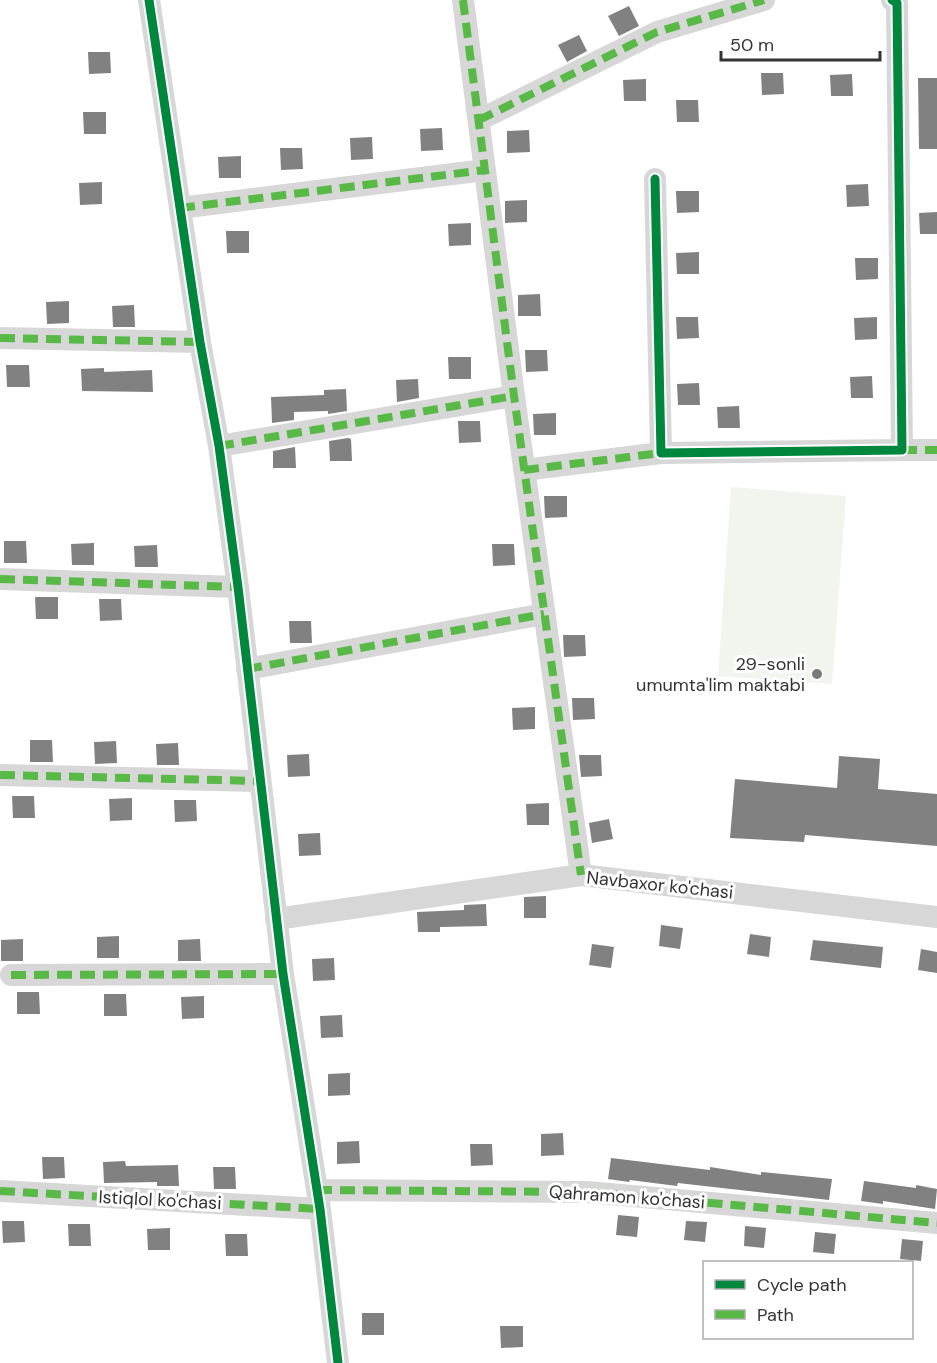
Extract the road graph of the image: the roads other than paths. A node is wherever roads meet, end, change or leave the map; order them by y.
1 (149, 0) edge
2 (463, 0) edge
3 (764, 0) edge
4 (892, 0) edge
5 (479, 120) junction
6 (485, 170) junction
7 (655, 178) dead end
8 (180, 208) junction
9 (0, 338) edge
10 (200, 342) junction
11 (514, 396) junction
12 (219, 446) junction
13 (902, 450) junction
14 (937, 450) edge
15 (661, 453) junction
16 (524, 470) junction
17 (0, 579) edge
18 (238, 586) junction
19 (544, 614) junction
20 (248, 669) junction
21 (0, 775) edge
22 (260, 782) junction
23 (581, 875) junction
24 (937, 917) edge
25 (276, 919) junction
26 (283, 974) junction
27 (11, 975) dead end
28 (0, 1191) edge
29 (318, 1199) junction
30 (937, 1223) edge
31 (338, 1363) edge

1 - 8 street
2 - 5 street
3 - 5 street
4 - 13 street
5 - 6 street
6 - 8 street
6 - 11 street
7 - 15 street
8 - 10 street
9 - 10 street
10 - 12 street
11 - 12 street
11 - 16 street
12 - 18 street
13 - 14 street
13 - 15 street
15 - 16 street
16 - 19 street
17 - 18 street
18 - 20 street
19 - 20 street
19 - 23 street
20 - 22 street
21 - 22 street
22 - 25 street
23 - 24 street, Navbaxor ko'chasi
23 - 25 street, Navbaxor ko'chasi
25 - 26 street
26 - 27 street
26 - 29 street
28 - 29 street, Istiqlol ko'chasi
29 - 30 street, Qahramon ko'chasi
29 - 31 street

